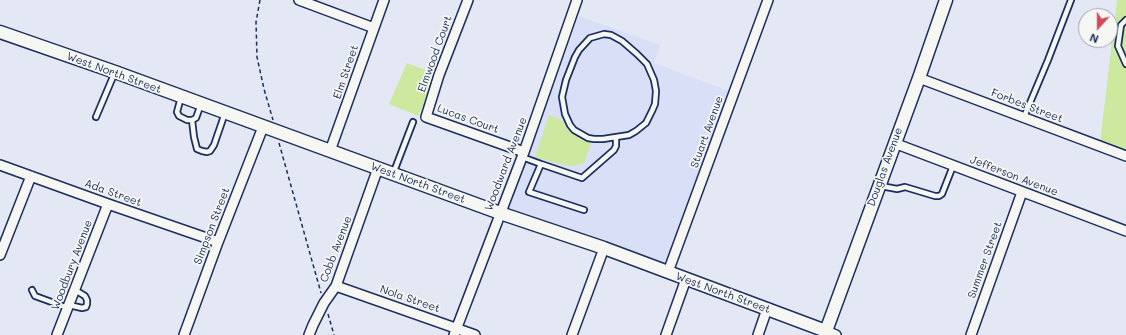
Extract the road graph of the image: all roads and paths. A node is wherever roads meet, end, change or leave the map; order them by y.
1 (260, 0) edge
2 (299, 0) edge
3 (384, 0) edge
4 (468, 0) edge
5 (567, 0) edge
6 (768, 0) edge
7 (946, 0) edge
8 (1071, 0) edge
9 (577, 2) edge
10 (1126, 20) edge
11 (374, 28) junction
12 (0, 32) edge
13 (1126, 64) edge
14 (115, 72) junction
15 (919, 78) junction
16 (181, 97) junction
17 (201, 104) junction
18 (225, 113) junction
19 (96, 117) dead end
20 (426, 117) joint
21 (1024, 117) junction
22 (192, 120) junction
23 (413, 122) dead end
24 (263, 127) junction
25 (277, 132) junction
26 (616, 137) junction
27 (894, 143) junction
28 (330, 151) junction
29 (523, 154) junction
30 (1126, 156) edge
31 (541, 164) junction
32 (0, 165) edge
33 (953, 166) junction
34 (378, 168) junction
35 (393, 174) junction
36 (31, 176) junction
37 (879, 185) junction
38 (1022, 192) junction
39 (108, 204) junction
40 (584, 210) dead end
41 (500, 213) junction
42 (1126, 231) edge
43 (218, 242) junction
44 (604, 248) junction
45 (0, 255) edge
46 (668, 272) junction
47 (686, 279) junction
48 (336, 286) junction
49 (32, 290) dead end
50 (75, 290) junction
51 (324, 303) junction
52 (69, 306) junction
53 (768, 309) junction
54 (455, 332) edge
55 (829, 334) edge
56 (57, 335) edge
57 (184, 335) edge
58 (309, 335) edge
59 (334, 335) edge
60 (474, 335) edge
61 (572, 335) edge
62 (666, 335) edge
63 (758, 335) edge
64 (971, 335) edge

1 - 25 path
2 - 11 street
3 - 11 street, Elm Street
4 - 20 street, Elmwood Court
5 - 9 street
6 - 46 street, Stuart Avenue
7 - 15 street, Douglas Avenue
8 - 21 lane
9 - 29 street, Woodward Avenue
10 - 13 lane
11 - 28 street, Elm Street
12 - 14 street, West North Street
14 - 16 street, West North Street
14 - 19 lane
15 - 21 street, Forbes Street
15 - 27 street, Douglas Avenue
16 - 17 street, West North Street
16 - 22 lane
17 - 18 street, West North Street
17 - 22 lane
18 - 22 lane
18 - 24 street, West North Street
20 - 29 street, Lucas Court
21 - 30 street, Forbes Street
23 - 35 lane
24 - 25 street, West North Street
24 - 43 street, Simpson Street
25 - 28 street, West North Street
25 - 51 path
26 - 26 lane
26 - 31 lane
27 - 33 street, Jefferson Avenue
27 - 37 street, Douglas Avenue
28 - 34 street, West North Street
29 - 31 lane
29 - 41 street, Woodward Avenue
31 - 40 lane
32 - 36 street, Ada Street
33 - 37 lane
33 - 38 street, Jefferson Avenue
34 - 35 street, West North Street
34 - 48 street, Cobb Avenue
35 - 41 street, West North Street
36 - 39 street, Ada Street
36 - 45 street
37 - 55 street, Douglas Avenue
38 - 42 street, Jefferson Avenue
38 - 64 street, Summer Street
39 - 43 street, Ada Street
39 - 50 street, Woodbury Avenue
41 - 44 street, West North Street
41 - 54 street, Woodward Avenue
43 - 57 street, Simpson Street
44 - 46 street, West North Street
44 - 61 street
46 - 47 street, West North Street
47 - 53 street, West North Street
47 - 62 street
48 - 51 street, Cobb Avenue
48 - 54 street, Nola Street
49 - 52 lane
50 - 52 street, Woodbury Avenue
50 - 52 lane
51 - 58 street, Cobb Avenue
51 - 59 path
52 - 56 street, Woodbury Avenue
53 - 55 street, West North Street
53 - 63 street
54 - 60 street, Nola Street

